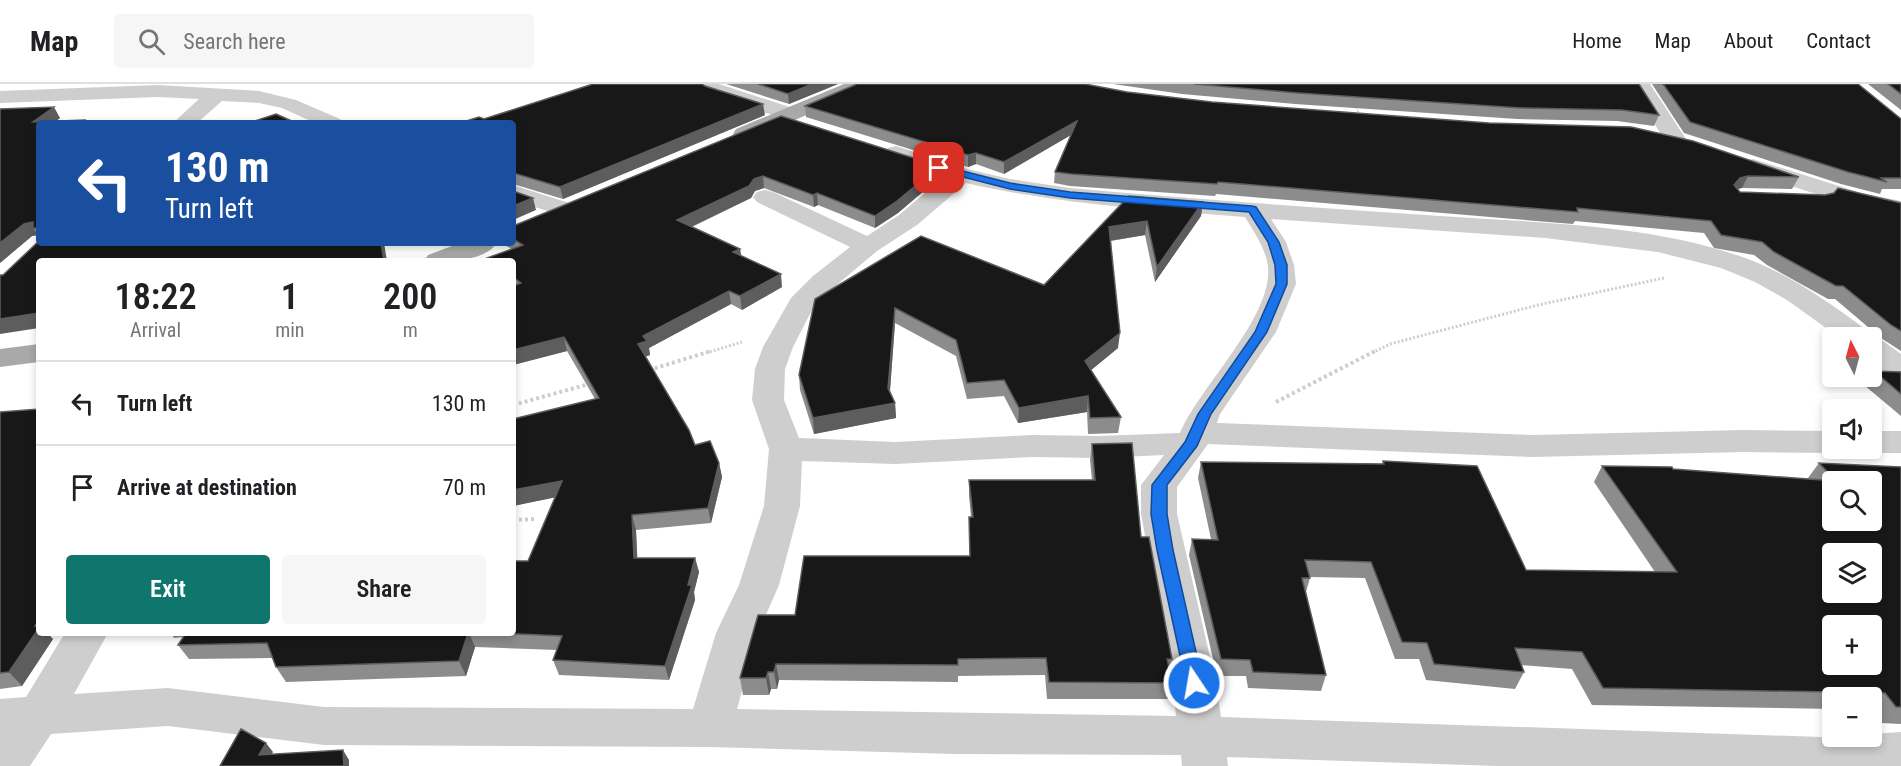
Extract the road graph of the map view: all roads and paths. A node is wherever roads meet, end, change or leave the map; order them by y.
1 (703, 84) edge
2 (861, 84) edge
3 (1640, 84) edge
4 (218, 94) junction
5 (0, 97) edge
6 (1352, 99) edge
7 (787, 116) junction
8 (1364, 116) edge
9 (188, 120) edge
10 (326, 120) edge
11 (816, 129) edge
12 (1648, 133) edge
13 (728, 141) edge
14 (873, 146) edge
15 (1737, 160) edge
16 (961, 175) junction
17 (516, 193) edge
18 (765, 197) dead end
19 (1778, 197) edge
20 (1856, 199) junction
21 (574, 204) joint
22 (1901, 208) edge
23 (1252, 209) junction
24 (533, 222) edge
25 (476, 246) edge
26 (868, 246) junction
27 (445, 258) edge
28 (1667, 277) dead end
29 (1843, 327) edge
30 (787, 330) junction
31 (36, 353) edge
32 (1882, 355) edge
33 (0, 358) edge
34 (1901, 369) edge
35 (638, 372) edge
36 (594, 383) edge
37 (516, 404) edge
38 (1203, 436) junction
39 (1822, 442) edge
40 (1882, 442) edge
41 (1901, 442) edge
42 (786, 449) junction
43 (537, 519) dead end
44 (516, 520) edge
45 (85, 636) edge
46 (20, 717) edge
47 (709, 728) junction
48 (1203, 751) edge
49 (1901, 752) edge
50 (1821, 762) edge
51 (4, 766) edge

1 - 7 street
2 - 7 main road
3 - 12 street
4 - 5 street
4 - 9 street
4 - 10 street
6 - 8 path
7 - 11 street
7 - 13 main road
14 - 16 street
15 - 20 street
16 - 23 street
16 - 26 street
17 - 21 street
18 - 26 street
19 - 20 street
20 - 22 street
21 - 24 main road
23 - 29 street
23 - 38 street
25 - 27 main road
26 - 30 street
28 - 38 path
30 - 35 path
30 - 42 street
31 - 33 main road
32 - 34 street
36 - 37 path
38 - 39 street
38 - 42 street
38 - 48 street
40 - 41 street
42 - 47 street
43 - 44 path
45 - 46 street
46 - 47 street
46 - 51 street
47 - 48 street
48 - 50 street
49 - 50 street

